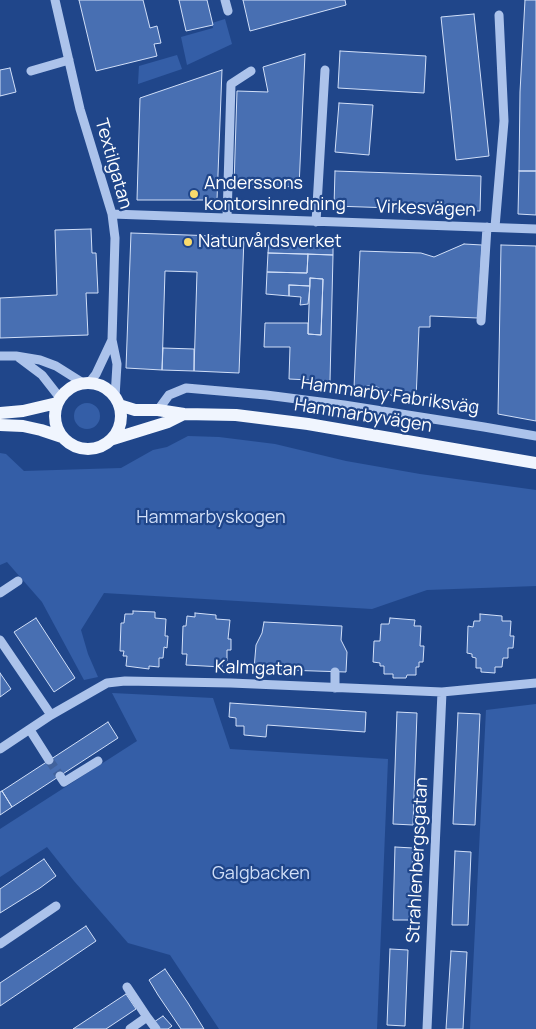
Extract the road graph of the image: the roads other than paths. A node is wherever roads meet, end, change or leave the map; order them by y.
1 (54, 0) edge
2 (225, 0) edge
3 (228, 12) dead end
4 (499, 16) dead end
5 (69, 60) junction
6 (31, 70) dead end
7 (251, 70) dead end
8 (325, 70) dead end
9 (112, 214) junction
10 (227, 218) junction
11 (316, 222) junction
12 (491, 227) junction
13 (536, 229) edge
14 (481, 321) dead end
15 (112, 340) junction
16 (0, 356) edge
17 (16, 356) junction
18 (86, 383) junction
19 (59, 400) junction
20 (117, 401) junction
21 (158, 410) junction
22 (0, 413) edge
23 (184, 414) junction
24 (0, 425) edge
25 (536, 436) edge
26 (62, 437) junction
27 (113, 438) junction
28 (536, 463) edge
29 (18, 582) dead end
30 (0, 593) edge
31 (0, 640) edge
32 (335, 672) dead end
33 (536, 683) edge
34 (335, 688) junction
35 (442, 692) junction
36 (51, 715) junction
37 (30, 730) junction
38 (0, 750) edge
39 (49, 760) tunnel mouth
40 (98, 761) dead end
41 (60, 776) dead end
42 (56, 906) dead end
43 (0, 944) edge
44 (127, 987) dead end
45 (147, 1017) junction
46 (130, 1029) edge
47 (156, 1029) edge
48 (427, 1029) edge

1 - 5 street, Textilgatan
2 - 3 street
4 - 12 street
5 - 6 street
5 - 9 street, Textilgatan
7 - 10 street
8 - 11 street
9 - 10 street, Virkesvägen
9 - 15 street, Textilgatan
10 - 11 street, Virkesvägen
11 - 12 street, Virkesvägen
12 - 13 street, Virkesvägen
12 - 14 street
15 - 18 street, Textilgatan
15 - 20 street, Textilgatan
16 - 17 street
17 - 18 street
17 - 19 street
18 - 19 main road
18 - 20 main road, Hammarbyvägen
19 - 22 main road
19 - 26 main road
20 - 21 main road, Hammarbyvägen
20 - 27 main road
21 - 23 main road, Hammarbyvägen
21 - 25 street, Hammarby Fabriksväg
23 - 27 main road, Hammarbyvägen
23 - 28 main road, Hammarbyvägen
24 - 26 main road, Hammarbyvägen
26 - 27 main road, Hammarbyvägen
29 - 30 street
31 - 36 street
32 - 34 street
33 - 35 street, Kalmgatan
34 - 35 street, Kalmgatan
34 - 36 street, Kalmgatan
35 - 48 street, Strahlenbergsgatan
36 - 37 street, Kalmgatan
37 - 38 street, Kalmgatan
37 - 39 street
40 - 41 street
42 - 43 street
44 - 45 street
45 - 46 street
45 - 47 street

